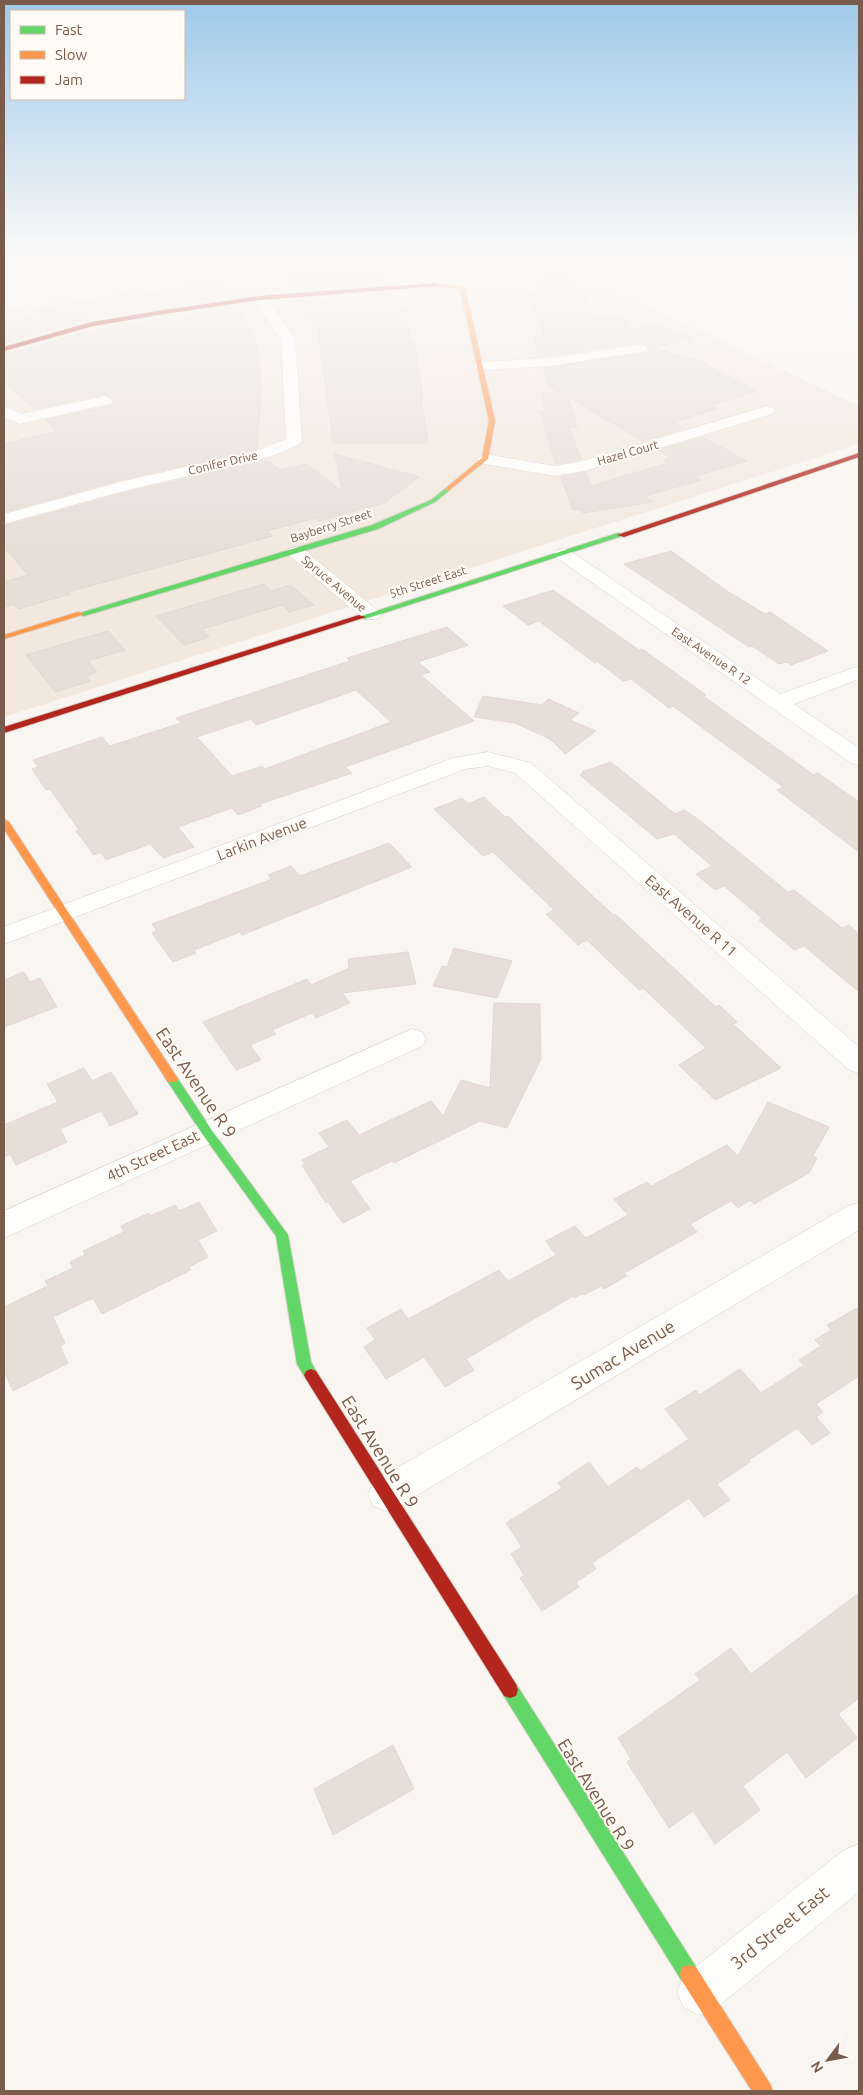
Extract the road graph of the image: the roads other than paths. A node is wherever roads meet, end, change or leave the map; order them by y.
1 (289, 360) edge
2 (479, 360) edge
3 (566, 360) edge
4 (480, 366) junction
5 (105, 401) dead end
6 (4, 411) edge
7 (767, 411) dead end
8 (859, 455) edge
9 (485, 459) junction
10 (4, 518) edge
11 (296, 552) junction
12 (563, 554) junction
13 (371, 615) junction
14 (4, 637) edge
15 (859, 672) edge
16 (779, 702) junction
17 (4, 730) edge
18 (859, 758) edge
19 (523, 768) joint
20 (4, 822) edge
21 (63, 914) junction
22 (4, 936) edge
23 (412, 1039) dead end
24 (859, 1063) edge
25 (207, 1132) junction
26 (859, 1215) edge
27 (4, 1225) edge
28 (386, 1494) junction
29 (859, 1864) edge
30 (700, 1992) junction
31 (763, 2091) edge

1 - 10 street, Conifer Drive
2 - 4 street
3 - 4 street
4 - 9 street
5 - 6 street
7 - 9 street, Hazel Court
8 - 12 street, 5th Street East
9 - 11 street, Bayberry Street
11 - 13 street, Spruce Avenue
11 - 14 street, Bayberry Street
12 - 13 street, 5th Street East
12 - 16 street, East Avenue R 12
13 - 17 street, 5th Street East
15 - 16 street
16 - 18 street, East Avenue R 12
19 - 21 street, Larkin Avenue
19 - 24 street, East Avenue R 11
20 - 21 street, East Avenue R 9
21 - 22 street, Larkin Avenue
21 - 25 street, East Avenue R 9
23 - 25 street, 4th Street East
25 - 27 street, 4th Street East
25 - 28 street, East Avenue R 9
26 - 28 street, Sumac Avenue
28 - 30 street, East Avenue R 9
29 - 30 street, 3rd Street East
30 - 31 street, East Avenue R 9

